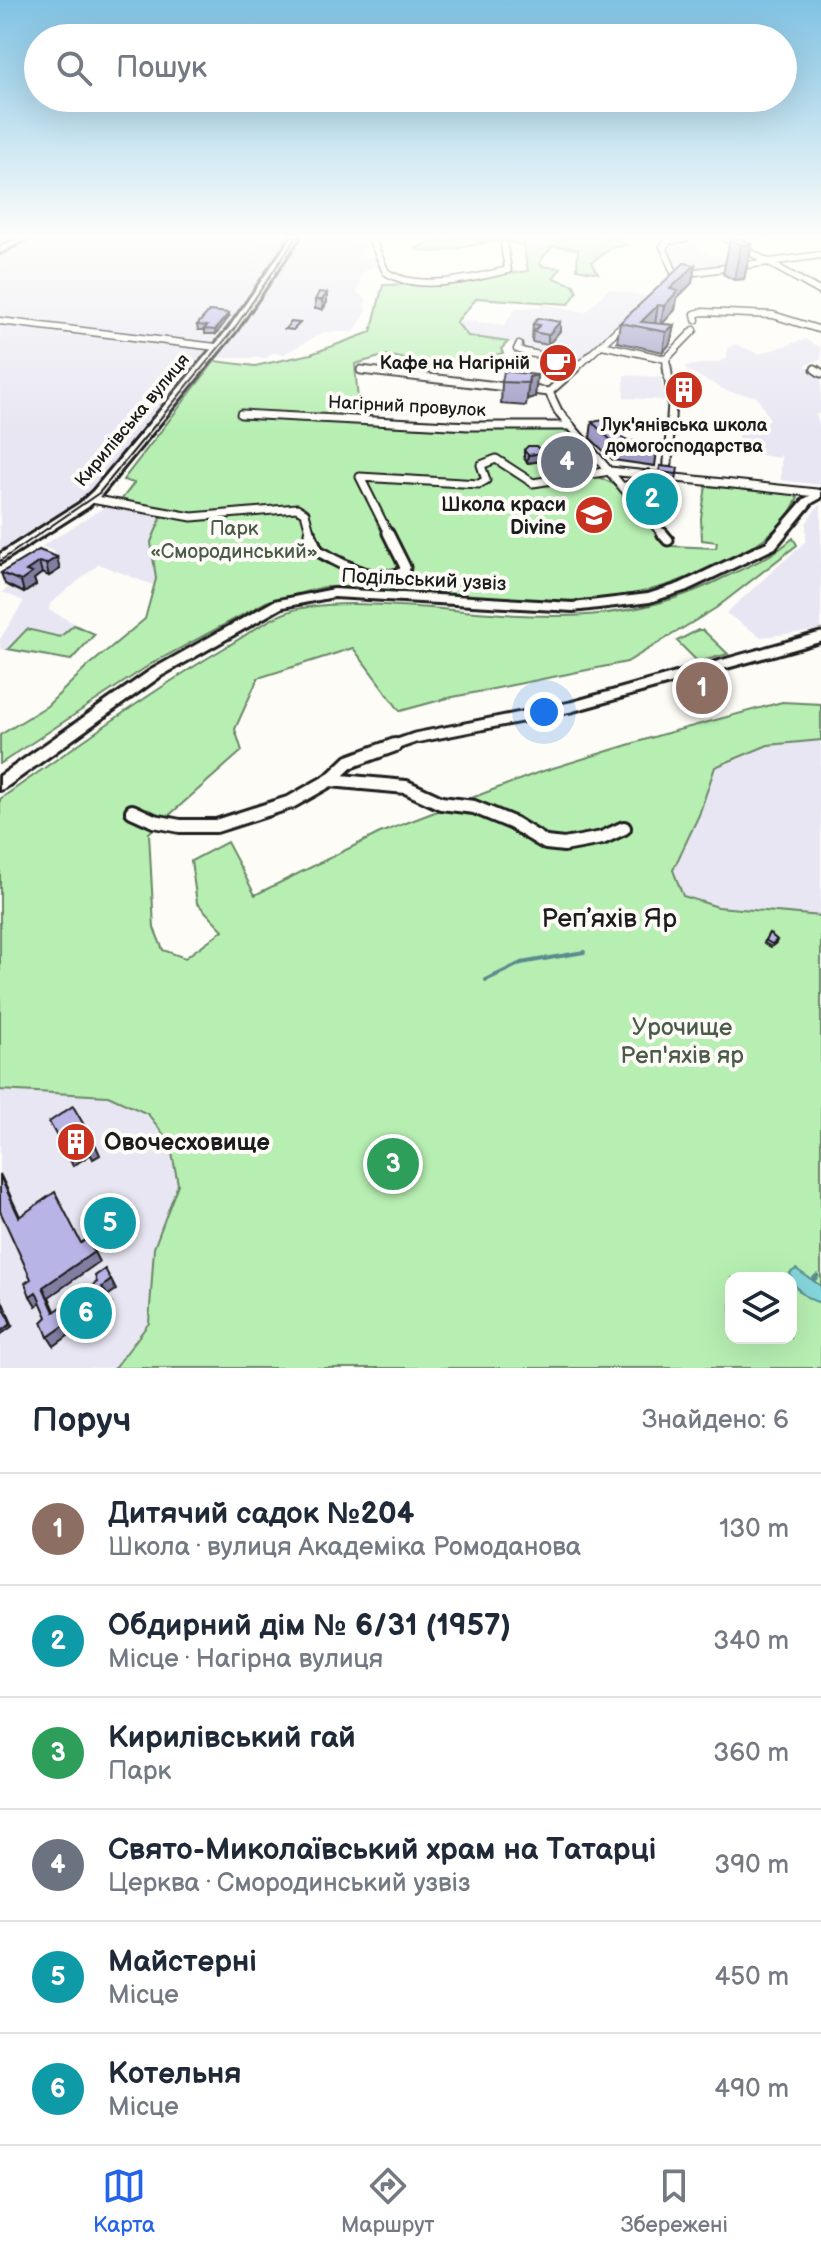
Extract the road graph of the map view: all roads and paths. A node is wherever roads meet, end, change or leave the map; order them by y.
1 (249, 302) edge
2 (634, 314) edge
3 (696, 320) dead end
4 (0, 321) edge
5 (820, 329) edge
6 (694, 330) dead end
7 (519, 345) dead end
8 (602, 345) junction
9 (216, 347) junction
10 (666, 359) junction
11 (581, 364) junction
12 (361, 370) dead end
13 (549, 392) junction
14 (241, 414) dead end
15 (571, 426) junction
16 (610, 471) junction
17 (656, 475) junction
18 (667, 476) junction
19 (623, 487) junction
20 (819, 493) edge
21 (91, 499) junction
22 (668, 540) dead end
23 (0, 559) edge
24 (821, 637) edge
25 (330, 780) junction
26 (0, 784) edge
27 (132, 811) dead end
28 (624, 828) dead end

1 - 9 main road, Кирилівська вулиця
2 - 8 street
3 - 5 street
4 - 9 street
6 - 10 street
7 - 11 street
8 - 10 street
8 - 11 street
9 - 21 main road, Кирилівська вулиця
10 - 18 street
11 - 13 street
12 - 13 street
13 - 15 street
14 - 15 street, Нагірний провулок
15 - 16 street
16 - 17 street
16 - 19 street
16 - 21 street
17 - 18 street
17 - 19 street
18 - 20 street
19 - 22 street
20 - 26 main road, Подільський узвіз
21 - 23 main road, Кирилівська вулиця
24 - 25 street
25 - 27 street
25 - 28 street

